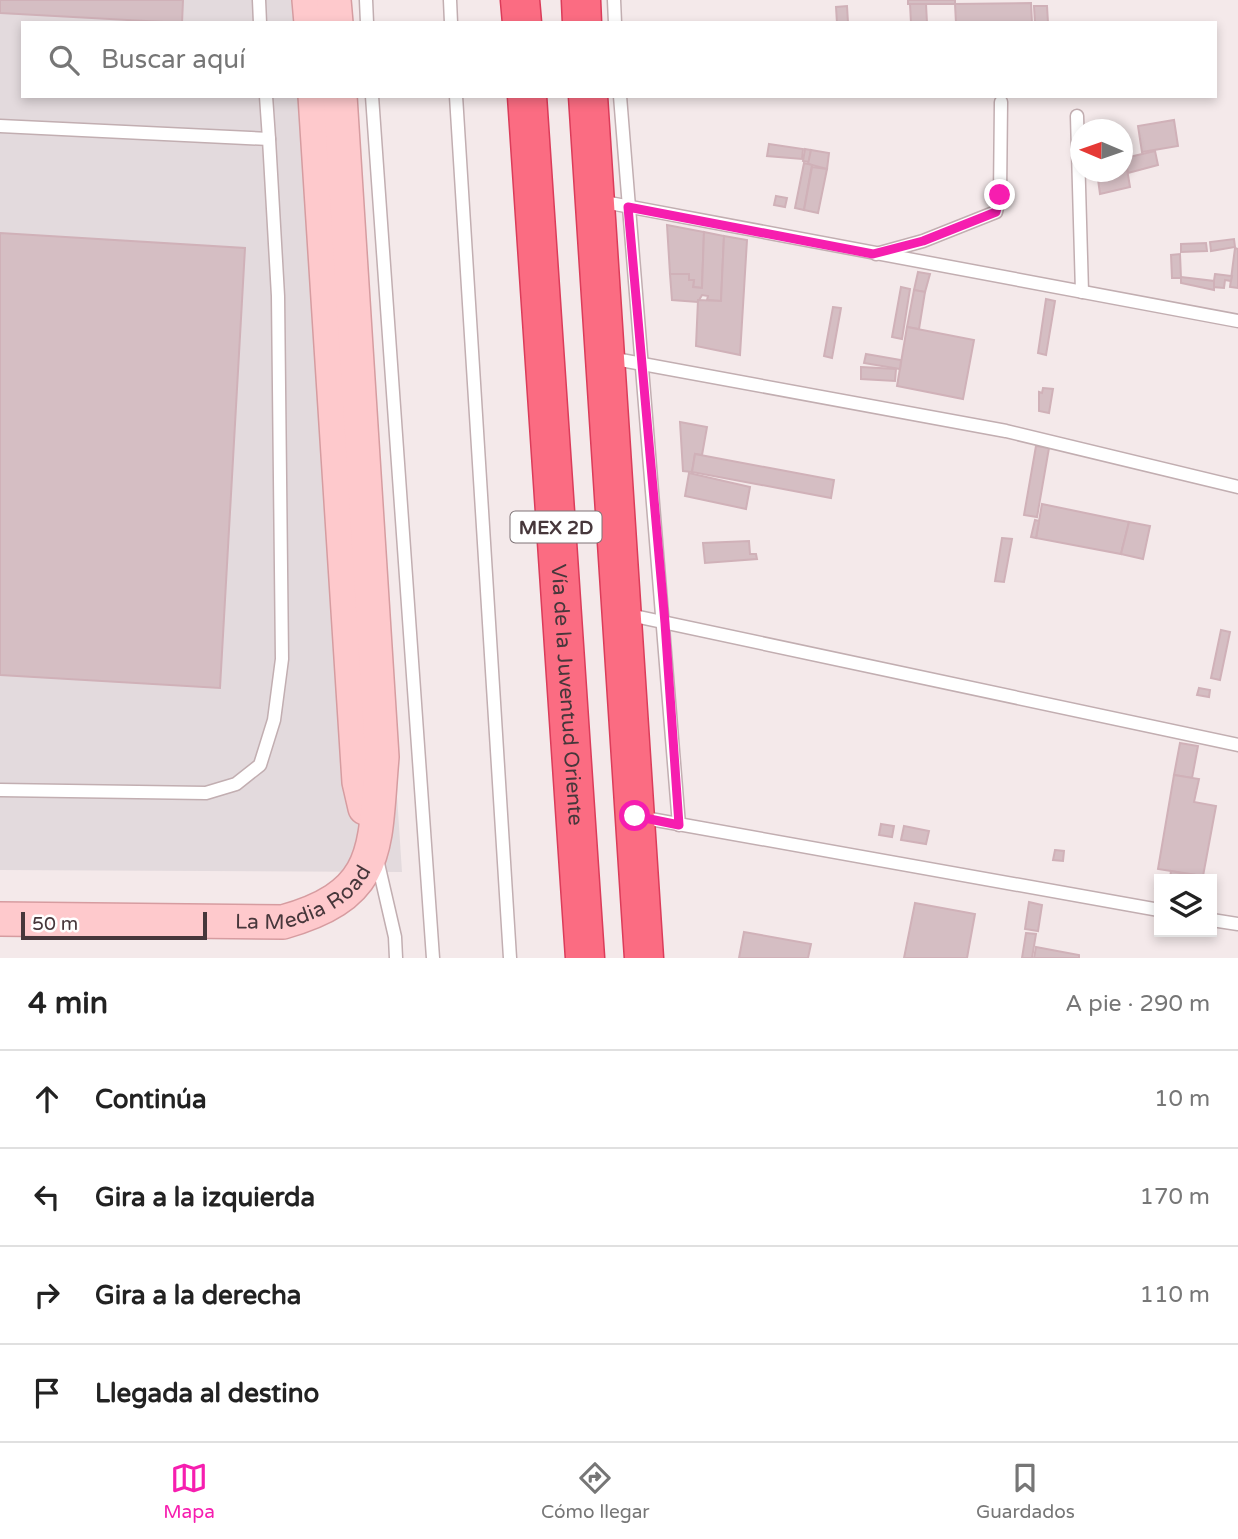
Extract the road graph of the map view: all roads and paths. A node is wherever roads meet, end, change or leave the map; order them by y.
1 (258, 0) edge
2 (309, 0) edge
3 (334, 0) edge
4 (366, 0) edge
5 (450, 0) edge
6 (520, 0) edge
7 (580, 0) edge
8 (614, 0) edge
9 (260, 21) edge
10 (311, 21) edge
11 (335, 21) edge
12 (367, 21) edge
13 (451, 21) edge
14 (522, 21) edge
15 (582, 21) edge
16 (615, 21) edge
17 (265, 98) edge
18 (315, 98) edge
19 (340, 98) edge
20 (372, 98) edge
21 (456, 98) edge
22 (527, 98) edge
23 (587, 98) edge
24 (620, 98) edge
25 (1001, 102) dead end
26 (1077, 116) dead end
27 (0, 126) edge
28 (269, 139) junction
29 (611, 204) junction
30 (873, 254) junction
31 (1082, 292) junction
32 (1238, 321) edge
33 (622, 360) junction
34 (1238, 487) edge
35 (622, 613) junction
36 (665, 623) junction
37 (1238, 745) edge
38 (0, 790) edge
39 (635, 816) junction
40 (679, 825) junction
41 (374, 845) junction
42 (1154, 909) edge
43 (0, 919) edge
44 (1217, 921) edge
45 (1238, 924) edge
46 (396, 958) edge
47 (433, 958) edge
48 (510, 958) edge
49 (585, 958) edge
50 (644, 958) edge

1 - 9 lane
2 - 10 main road
3 - 11 main road
4 - 12 lane
5 - 13 lane
6 - 14 highway
7 - 15 highway
8 - 16 lane
17 - 28 lane
18 - 41 main road
19 - 41 main road, La Media Road
20 - 47 lane
21 - 48 lane
22 - 49 highway, Vía de la Juventud Oriente / MEX 2D
23 - 29 highway, MEX 2D
24 - 29 lane
25 - 30 lane
26 - 31 lane
27 - 28 lane
28 - 38 lane
29 - 30 lane
29 - 33 highway, MEX 2D
30 - 31 lane
31 - 32 lane
33 - 34 lane
33 - 35 highway, MEX 2D
33 - 36 lane
35 - 36 lane
35 - 39 highway, MEX 2D
36 - 37 lane
36 - 40 lane
39 - 40 lane
39 - 50 highway, MEX 2D
40 - 42 lane
41 - 43 main road, La Media Road
41 - 46 lane
44 - 45 lane

